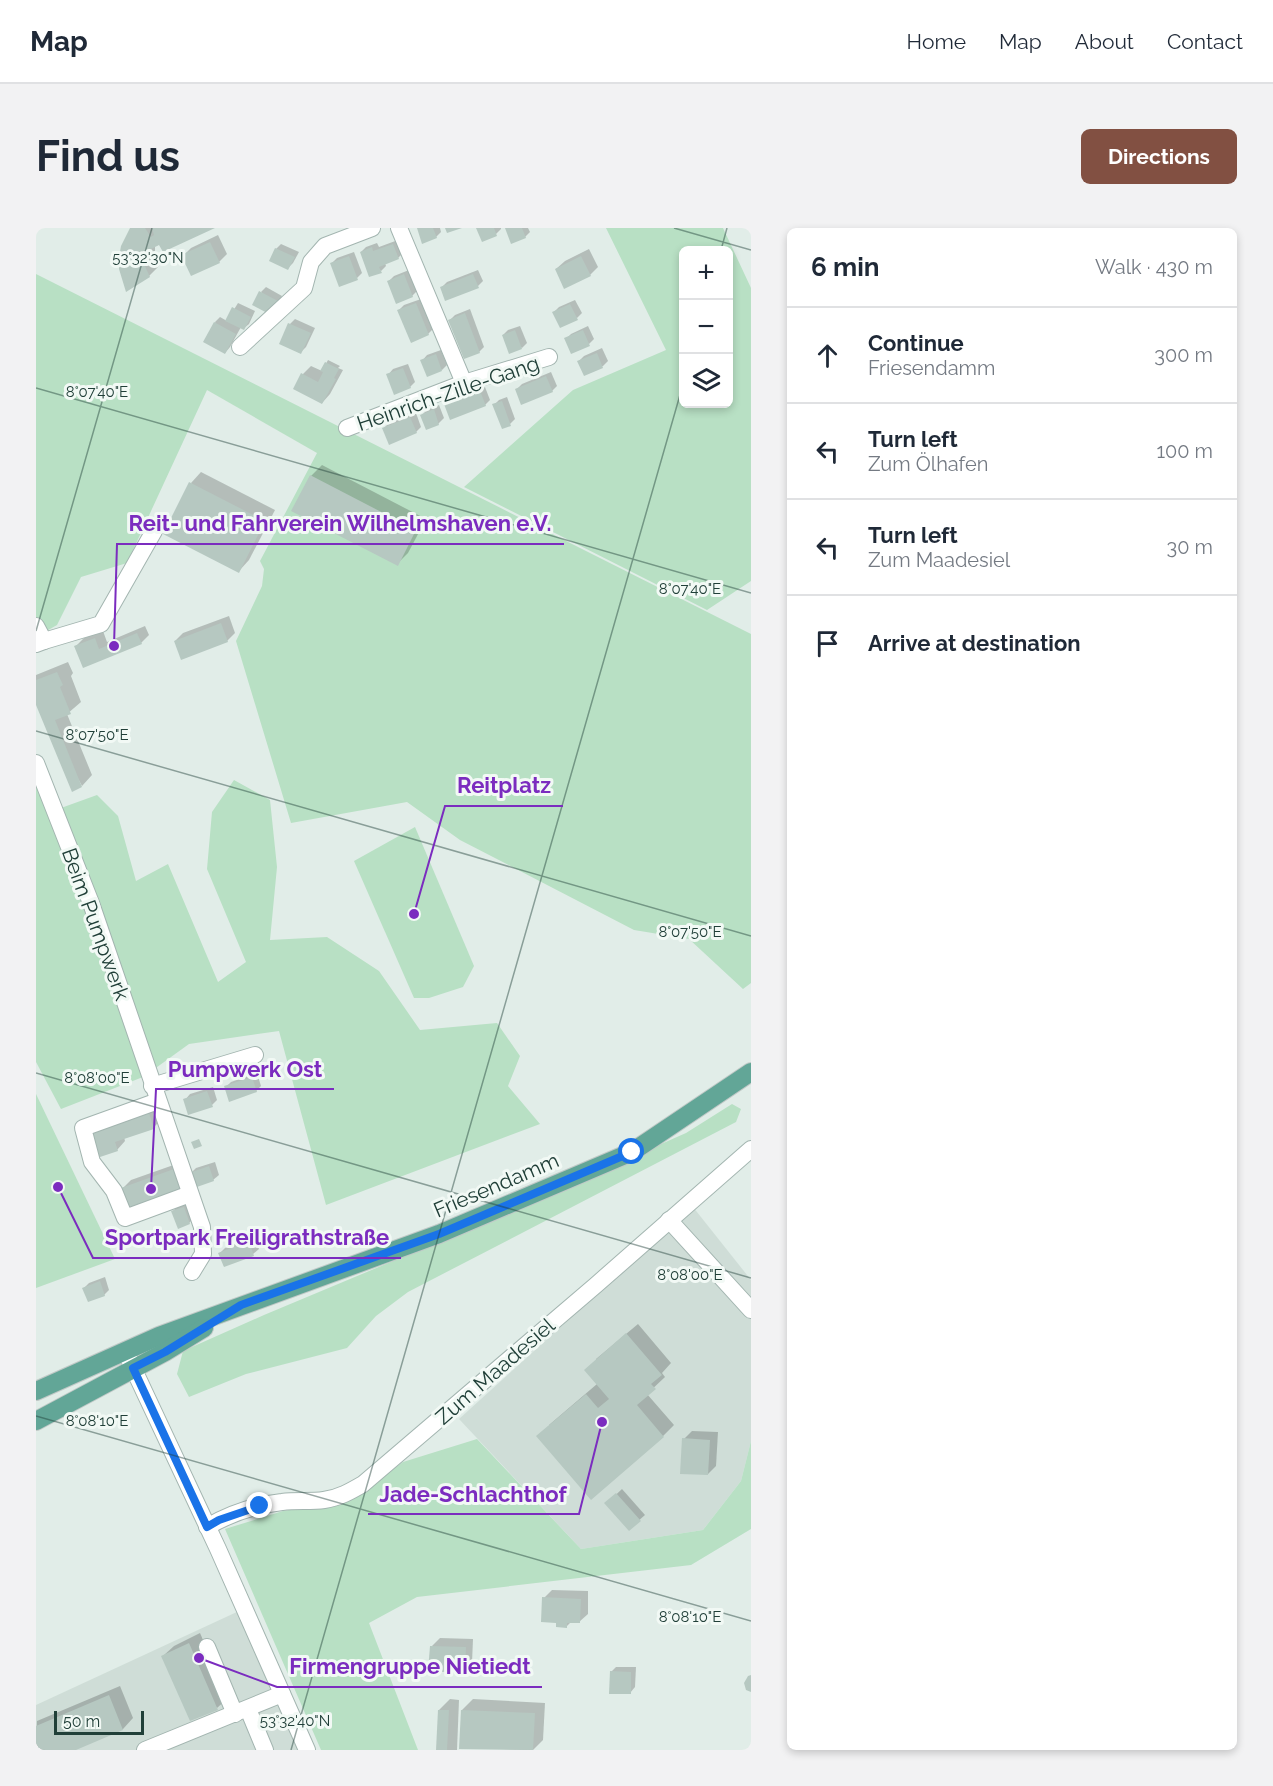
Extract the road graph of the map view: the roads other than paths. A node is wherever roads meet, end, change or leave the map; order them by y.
1 (372, 228) edge
2 (399, 228) edge
3 (240, 346) dead end
4 (549, 357) dead end
5 (464, 382) junction
6 (347, 428) dead end
7 (154, 531) dead end
8 (36, 626) edge
9 (40, 643) edge
10 (36, 763) edge
11 (255, 1055) dead end
12 (751, 1072) edge
13 (155, 1093) junction
14 (751, 1149) edge
15 (190, 1194) junction
16 (669, 1220) junction
17 (192, 1272) dead end
18 (241, 1305) junction
19 (751, 1310) edge
20 (125, 1351) junction
21 (133, 1368) junction
22 (36, 1392) edge
23 (36, 1421) edge
24 (207, 1527) junction
25 (207, 1647) dead end
26 (282, 1694) junction
27 (241, 1712) junction
28 (145, 1750) edge
29 (265, 1750) edge
30 (307, 1750) edge

1 - 3 street
2 - 5 street
4 - 5 street, Heinrich-Zille-Gang
5 - 6 street, Heinrich-Zille-Gang
7 - 9 street
8 - 9 street
10 - 13 street, Beim Pumpwerk
11 - 13 street
12 - 18 main road, Friesendamm
13 - 15 street, Beim Pumpwerk
13 - 15 street
14 - 16 street, Zum Maadesiel
15 - 17 street, Beim Pumpwerk
16 - 19 street
16 - 24 street, Zum Maadesiel
18 - 20 main road, Friesendamm
18 - 21 main road, Friesendamm
20 - 21 street
20 - 22 main road, Friesendamm
21 - 23 main road, Friesendamm
21 - 24 street
24 - 26 street
25 - 27 street
26 - 27 street
26 - 30 street
27 - 28 street
27 - 29 street

